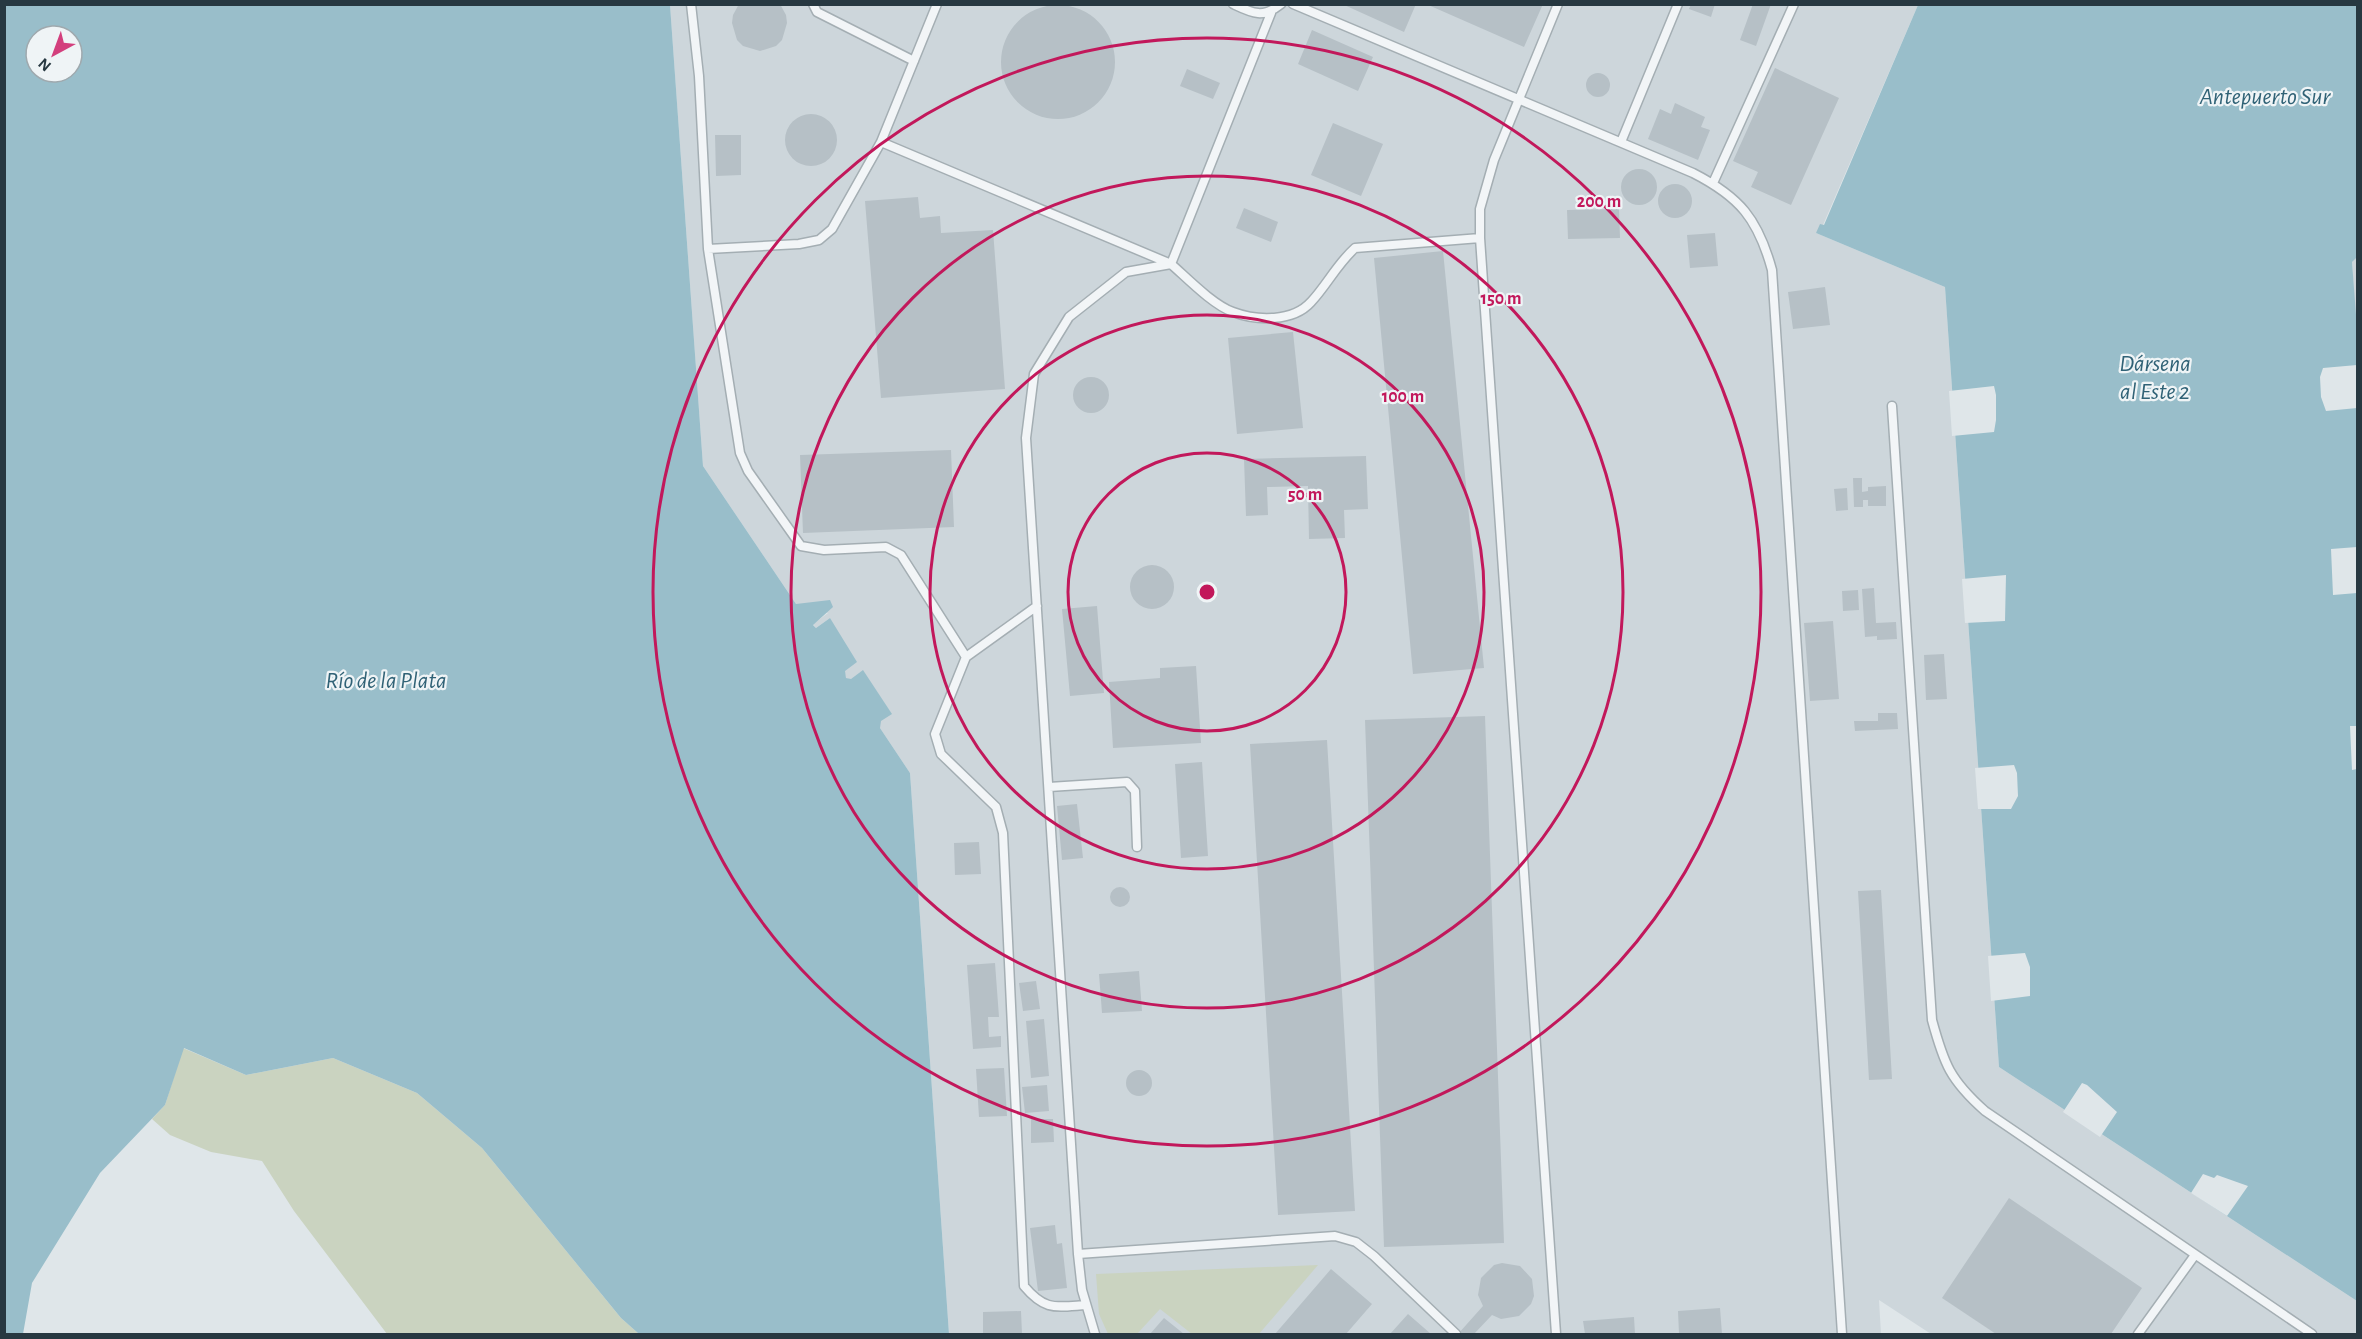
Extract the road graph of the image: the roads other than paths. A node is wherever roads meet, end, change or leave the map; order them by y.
1 (691, 4) edge
2 (813, 4) edge
3 (937, 4) edge
4 (1233, 4) edge
5 (1281, 4) edge
6 (1293, 4) edge
7 (1558, 4) edge
8 (1678, 4) edge
9 (1794, 4) edge
10 (1271, 13) junction
11 (914, 61) junction
12 (1519, 99) junction
13 (880, 142) junction
14 (1621, 142) junction
15 (1713, 183) junction
16 (1479, 238) junction
17 (708, 249) junction
18 (1171, 264) junction
19 (1892, 406) dead end
20 (1037, 606) junction
21 (966, 657) junction
22 (1049, 787) junction
23 (1137, 847) dead end
24 (1078, 1254) junction
25 (2196, 1255) junction
26 (1086, 1305) junction
27 (1095, 1335) edge
28 (1456, 1335) edge
29 (1556, 1335) edge
30 (1842, 1335) edge
31 (2138, 1335) edge
32 (2312, 1335) edge

1 - 17 lane
2 - 11 lane
3 - 11 lane
4 - 10 lane
5 - 10 lane
6 - 12 lane
7 - 12 lane
8 - 14 lane
9 - 15 lane
10 - 18 lane
11 - 13 lane
12 - 14 lane
12 - 16 lane
13 - 17 lane
13 - 18 lane
14 - 15 lane
15 - 30 lane
16 - 18 lane
16 - 29 lane
17 - 21 lane
18 - 20 lane
19 - 25 lane
20 - 21 lane
20 - 22 lane
21 - 26 lane
22 - 23 lane
22 - 24 lane
24 - 26 lane
24 - 28 lane
25 - 31 lane
25 - 32 lane
26 - 27 lane

